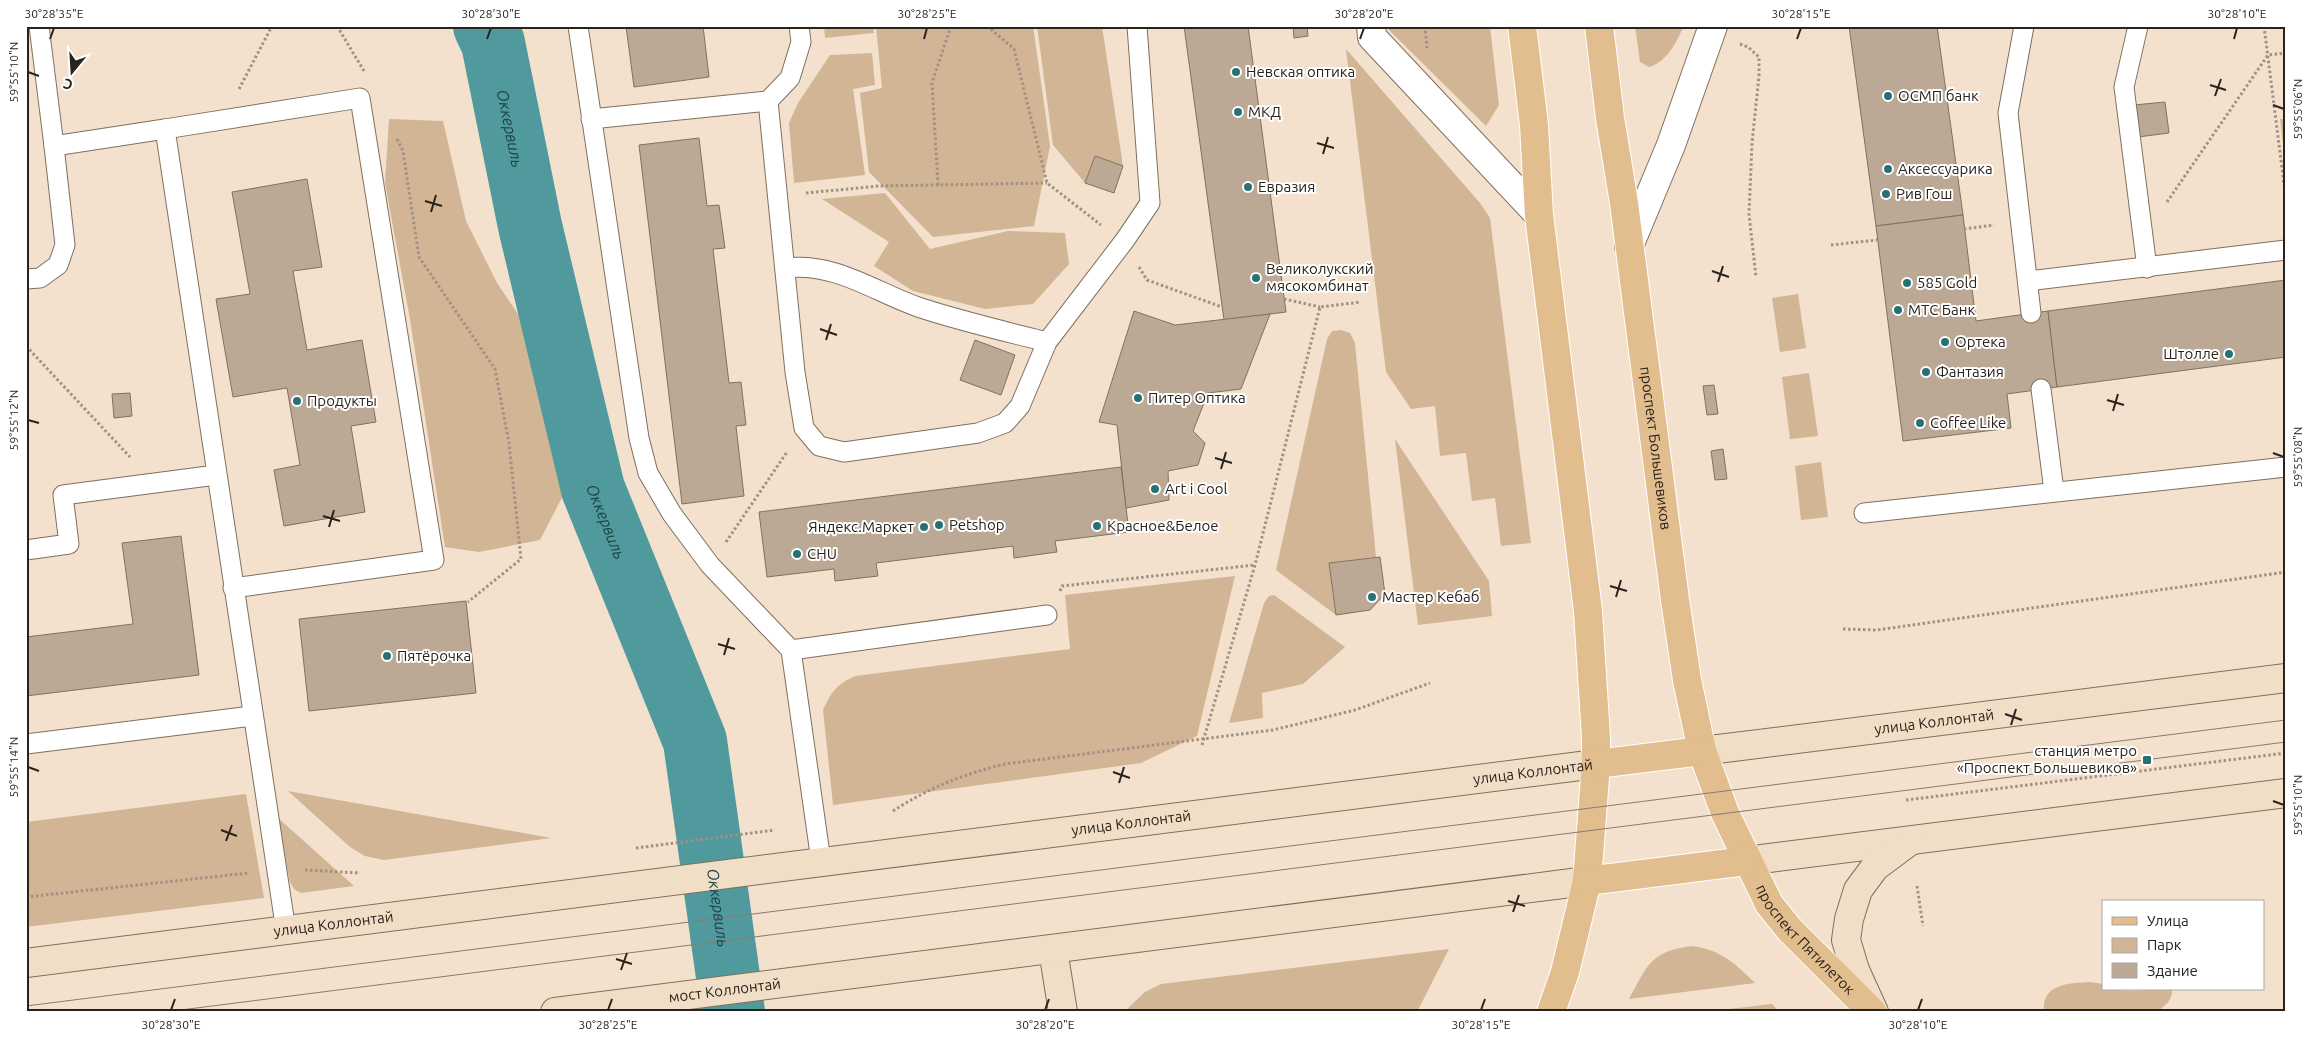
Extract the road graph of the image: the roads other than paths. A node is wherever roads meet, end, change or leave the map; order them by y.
1 (39, 26) edge
2 (578, 26) edge
3 (799, 26) edge
4 (1137, 26) edge
5 (1371, 26) edge
6 (1522, 26) edge
7 (1599, 26) edge
8 (2024, 26) edge
9 (2138, 26) edge
10 (1712, 30) edge
11 (768, 102) junction
12 (591, 118) junction
13 (165, 129) junction
14 (54, 146) junction
15 (1539, 216) junction
16 (1629, 246) junction
17 (2286, 250) edge
18 (785, 268) junction
19 (2147, 268) junction
20 (26, 279) edge
21 (2028, 281) junction
22 (2031, 314) dead end
23 (1046, 342) junction
24 (2041, 389) dead end
25 (2286, 467) edge
26 (216, 475) junction
27 (2054, 491) junction
28 (1864, 513) dead end
29 (26, 550) edge
30 (233, 588) junction
31 (1047, 616) road end
32 (791, 650) junction
33 (2286, 678) edge
34 (252, 716) junction
35 (26, 744) edge
36 (1702, 751) junction
37 (1596, 764) junction
38 (2286, 792) edge
39 (1911, 840) junction
40 (821, 861) junction
41 (1746, 861) junction
42 (1588, 881) junction
43 (286, 931) junction
44 (1052, 950) junction
45 (26, 963) edge
46 (555, 1012) edge
47 (1063, 1012) edge
48 (1551, 1012) edge
49 (1873, 1012) edge

1 - 14 lane
2 - 12 lane
3 - 11 lane
4 - 23 lane
5 - 15 street
6 - 15 main road
7 - 16 main road, проспект Большевиков
8 - 21 lane
9 - 19 lane
10 - 16 street
11 - 12 lane
11 - 18 lane
12 - 32 lane
13 - 14 lane
13 - 26 lane
13 - 30 lane
14 - 20 lane
15 - 37 main road
16 - 36 main road, проспект Большевиков
17 - 19 lane
18 - 23 lane
18 - 23 lane
19 - 21 lane
21 - 22 lane
24 - 27 lane
25 - 27 lane
26 - 29 lane
26 - 30 lane
27 - 28 lane
30 - 34 lane
31 - 32 lane
32 - 40 lane
33 - 36 main road, улица Коллонтай
34 - 35 lane
34 - 43 lane
36 - 37 main road, улица Коллонтай
36 - 41 main road, проспект Большевиков
37 - 40 main road, улица Коллонтай
37 - 42 main road
38 - 39 main road
39 - 41 main road
39 - 49 main road
40 - 43 main road, улица Коллонтай
41 - 42 main road
41 - 49 main road, проспект Пятилеток
42 - 44 main road
42 - 48 main road
43 - 45 main road, улица Коллонтай
44 - 46 main road, мост Коллонтай
44 - 47 main road

